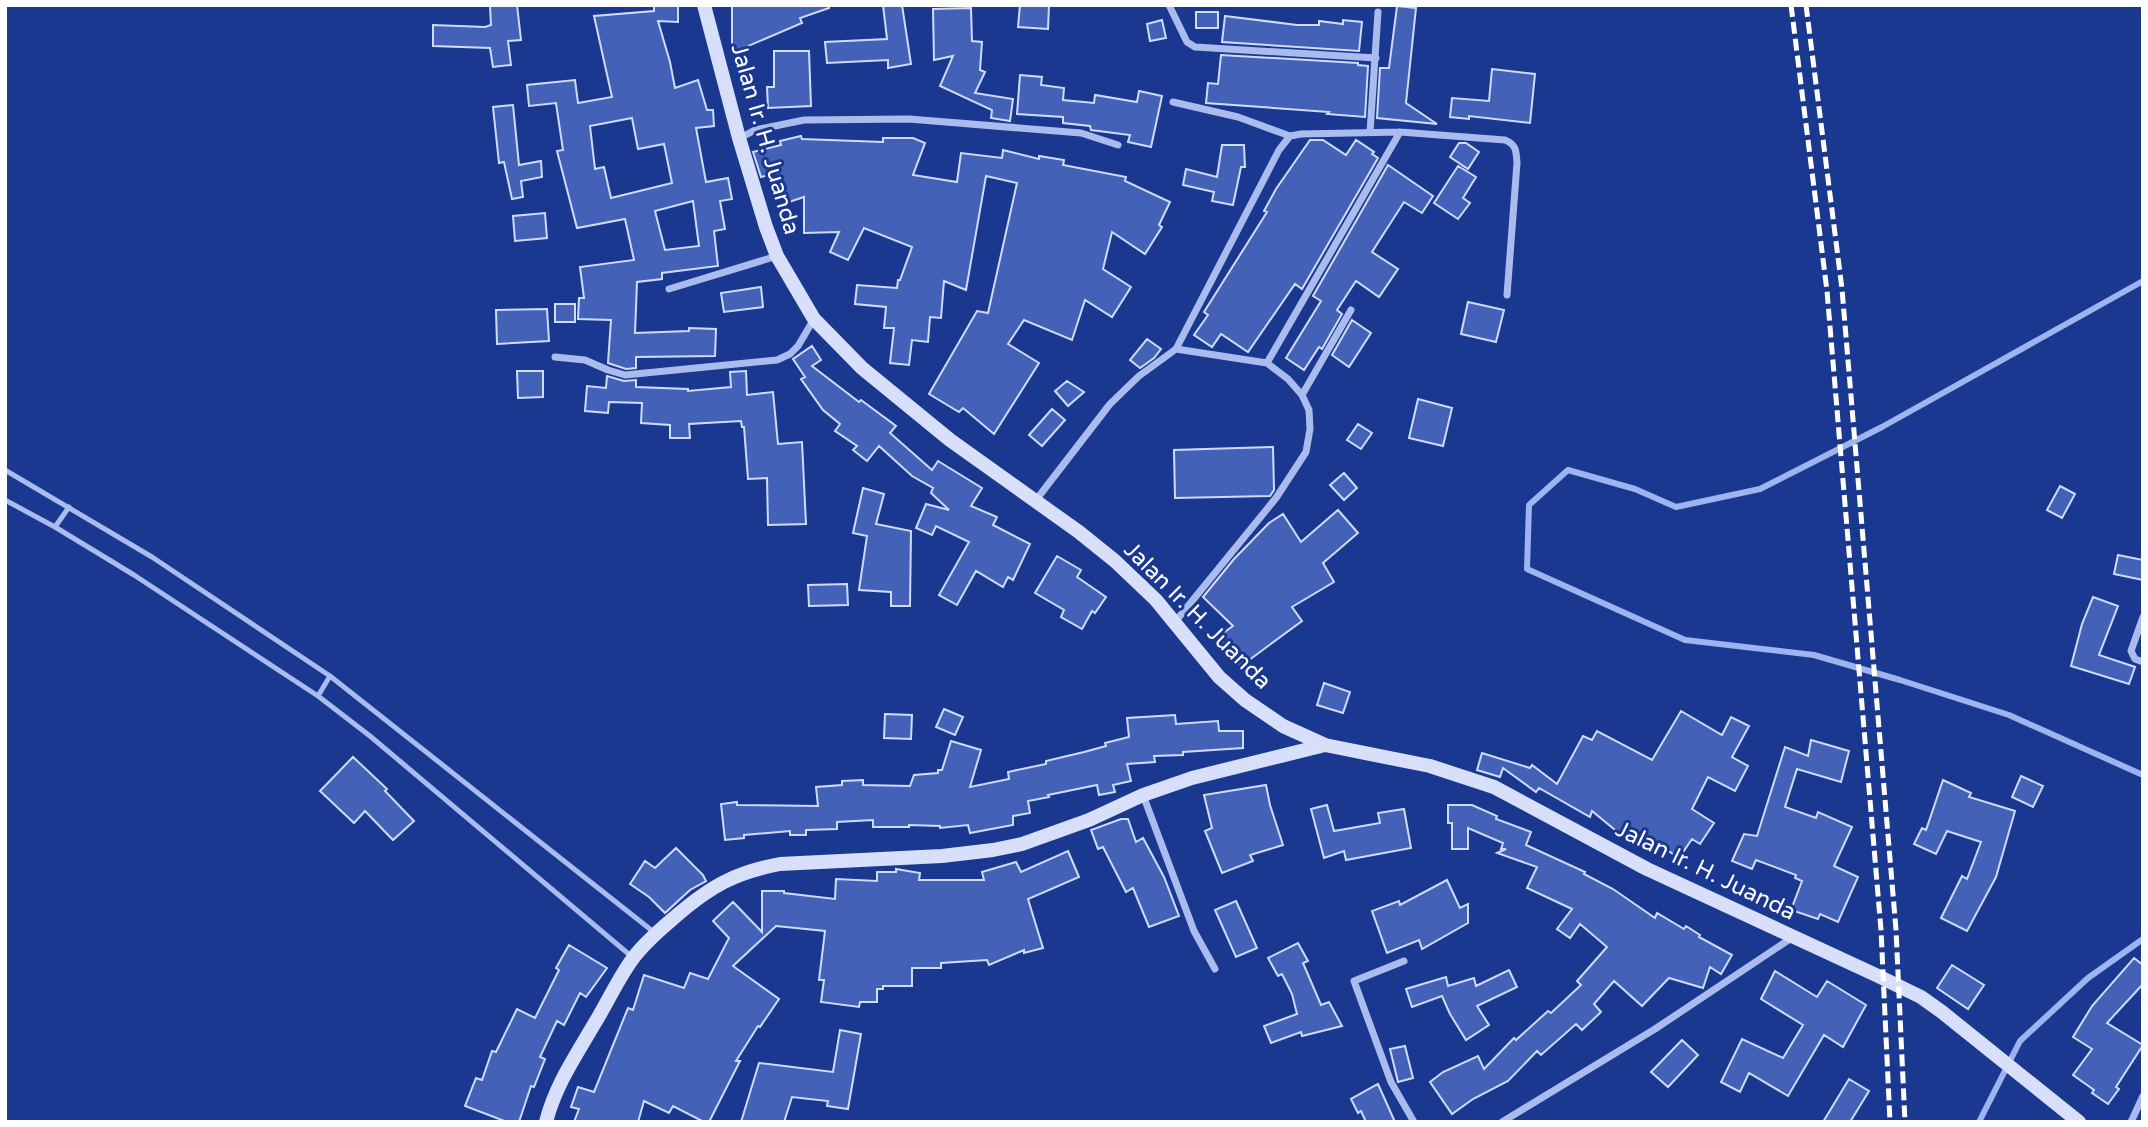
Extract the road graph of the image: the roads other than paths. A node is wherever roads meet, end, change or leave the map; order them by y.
1 (704, 5) edge
2 (1169, 5) edge
3 (1378, 12) dead end
4 (1376, 58) junction
5 (1173, 102) dead end
6 (1370, 132) junction
7 (1399, 132) junction
8 (1290, 136) junction
9 (739, 138) junction
10 (1118, 145) dead end
11 (777, 256) junction
12 (669, 289) dead end
13 (1507, 295) dead end
14 (1351, 310) dead end
15 (814, 319) junction
16 (1176, 349) junction
17 (555, 357) dead end
18 (1267, 363) junction
19 (1302, 395) junction
20 (5, 470) edge
21 (5, 500) edge
22 (1036, 500) junction
23 (69, 507) junction
24 (55, 527) junction
25 (2143, 617) edge
26 (1174, 622) junction
27 (2143, 662) edge
28 (330, 676) junction
29 (318, 696) junction
30 (1325, 745) junction
31 (1143, 795) junction
32 (655, 933) junction
33 (1793, 937) junction
34 (634, 958) junction
35 (1404, 961) dead end
36 (1216, 970) dead end
37 (2143, 1096) edge
38 (2075, 1119) edge
39 (546, 1122) edge
40 (1414, 1122) edge
41 (1502, 1122) edge
42 (2130, 1122) edge

1 - 9 street, Jalan Ir. H. Juanda
2 - 4 street
3 - 4 street
4 - 6 street
5 - 8 street
6 - 7 street
6 - 8 street
7 - 13 street
7 - 18 street
8 - 16 street
9 - 10 street
9 - 11 street, Jalan Ir. H. Juanda
11 - 12 street
11 - 15 street, Jalan Ir. H. Juanda
14 - 19 street
15 - 17 street
15 - 22 street, Jalan Ir. H. Juanda
16 - 18 street
16 - 22 street
18 - 19 street
19 - 26 street
20 - 23 lane
21 - 24 lane
22 - 26 street, Jalan Ir. H. Juanda
23 - 24 lane
23 - 28 lane
24 - 29 lane
25 - 27 street
26 - 30 street, Jalan Ir. H. Juanda
28 - 29 lane
28 - 32 lane
29 - 34 lane
30 - 31 street
30 - 33 street, Jalan Ir. H. Juanda
31 - 32 street
31 - 36 street
32 - 34 street
33 - 38 street, Jalan Ir. H. Juanda
33 - 41 street
34 - 39 street
35 - 40 street
37 - 42 street

